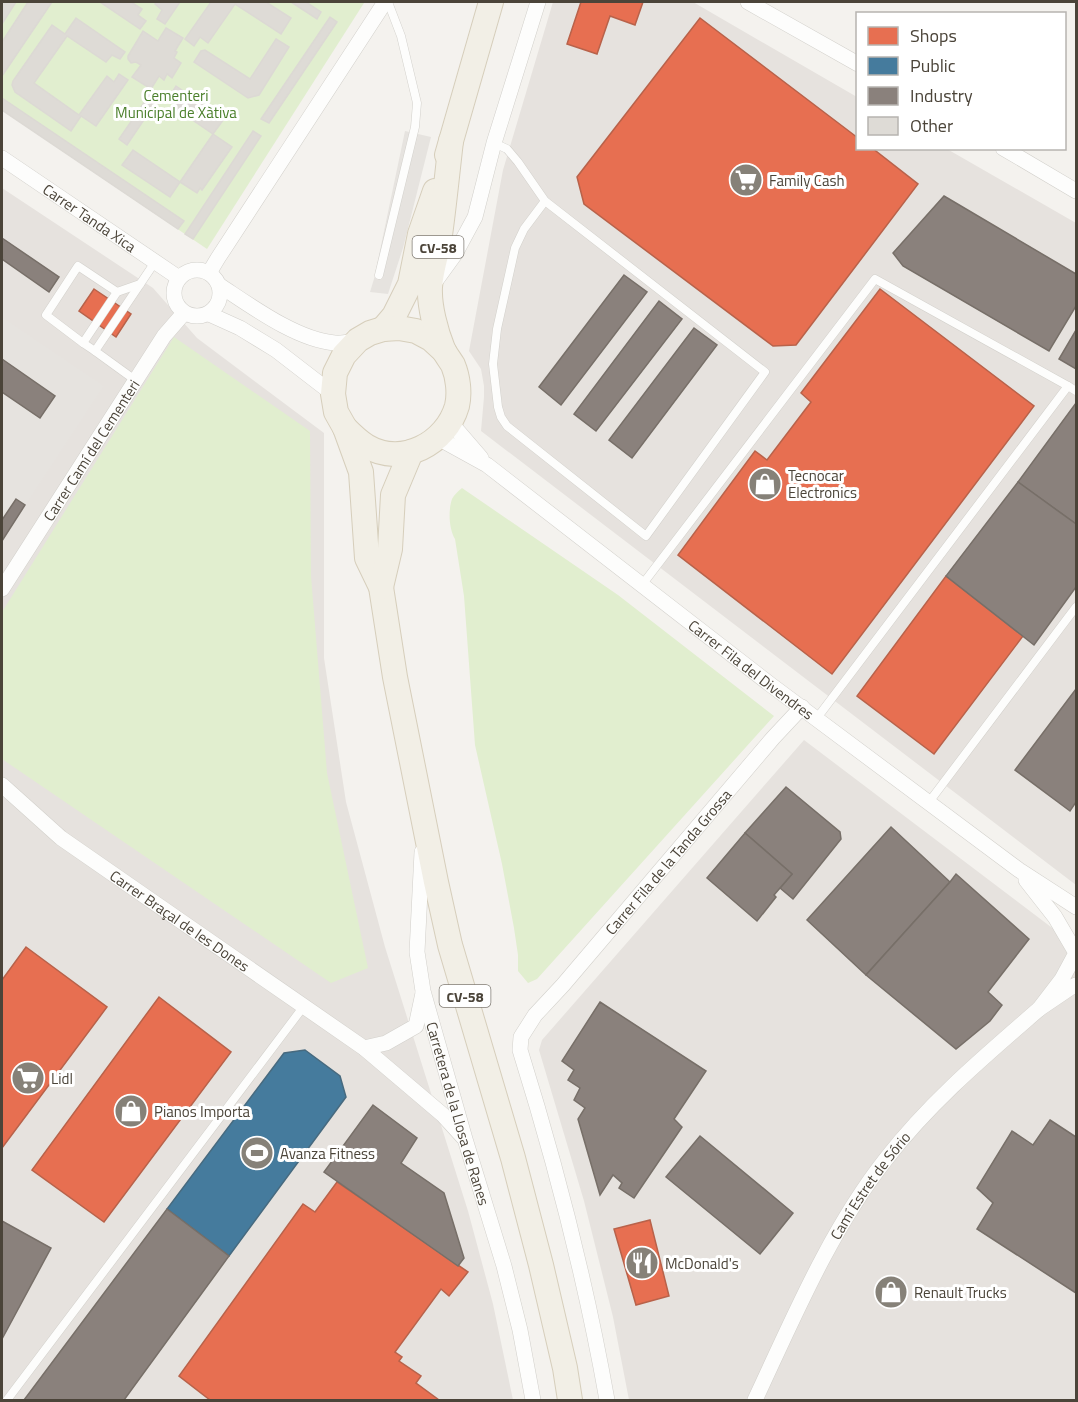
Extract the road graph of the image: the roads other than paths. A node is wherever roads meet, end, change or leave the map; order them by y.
1 (386, 2) edge
2 (491, 2) edge
3 (538, 2) edge
4 (748, 2) edge
5 (856, 63) edge
6 (452, 141) junction
7 (494, 143) junction
8 (1007, 150) edge
9 (2, 158) edge
10 (1077, 190) edge
11 (545, 201) junction
12 (155, 262) junction
13 (209, 273) junction
14 (380, 275) dead end
15 (179, 278) junction
16 (140, 284) junction
17 (219, 285) junction
18 (430, 287) junction
19 (117, 292) junction
20 (184, 313) junction
21 (209, 314) junction
22 (383, 329) junction
23 (358, 340) junction
24 (83, 343) junction
25 (95, 351) junction
26 (444, 351) junction
27 (135, 380) junction
28 (1068, 386) junction
29 (1077, 391) edge
30 (333, 394) junction
31 (345, 428) junction
32 (444, 430) junction
33 (411, 452) junction
34 (642, 585) junction
35 (381, 587) junction
36 (2, 589) edge
37 (1077, 607) edge
38 (802, 707) junction
39 (817, 718) junction
40 (2, 785) edge
41 (929, 801) junction
42 (424, 822) junction
43 (1019, 870) junction
44 (1077, 907) edge
45 (1076, 950) edge
46 (1077, 985) edge
47 (423, 991) junction
48 (304, 1006) junction
49 (1039, 1009) junction
50 (364, 1048) junction
51 (465, 1139) junction
52 (7, 1401) edge
53 (533, 1401) edge
54 (570, 1401) edge
55 (607, 1401) edge
56 (755, 1401) edge

1 - 13 street
1 - 14 lane
2 - 6 main road, CV-58
3 - 7 street
4 - 5 street
6 - 18 main road, CV-58
6 - 22 main road, CV-58
7 - 11 lane
7 - 18 street
8 - 10 street
9 - 12 street, Carrer Tanda Xica
11 - 11 lane
12 - 15 street, Carrer Tanda Xica
12 - 16 lane
13 - 15 street
13 - 17 street
15 - 20 street
16 - 19 lane
16 - 25 lane
17 - 21 street
17 - 23 street
18 - 26 main road, CV-58
19 - 24 lane
19 - 24 lane
20 - 21 street
20 - 27 street, Carrer Camí del Cementeri
21 - 30 street
22 - 23 main road, CV-58
22 - 26 main road, CV-58
23 - 30 main road, CV-58
24 - 25 lane
25 - 27 lane
26 - 32 main road, CV-58
27 - 36 street, Carrer Camí del Cementeri
28 - 29 lane
28 - 34 lane
28 - 39 lane
30 - 31 main road, CV-58
31 - 33 main road, CV-58
31 - 35 main road, CV-58
32 - 33 main road, CV-58
32 - 34 street, Carrer Fila del Divendres
33 - 35 main road, CV-58
34 - 38 street, Carrer Fila del Divendres
35 - 42 main road, CV-58
37 - 41 lane
38 - 39 street, Carrer Fila del Divendres
38 - 55 street, Carrer Fila de la Tanda Grossa
39 - 41 street, Carrer Fila del Divendres
40 - 48 street, Carrer Braçal de les Dones
41 - 43 street, Carrer Fila del Divendres
42 - 47 street, Carretera de la Llosa de Ranes
42 - 54 main road, CV-58
43 - 44 street, Carrer Fila del Divendres
43 - 45 street, Carrer Fila del Divendres
45 - 49 street, Camí Estret de Sório
46 - 49 street, Camí Estret de Sório
47 - 50 street
47 - 51 street, Carretera de la Llosa de Ranes
48 - 50 street, Carrer Braçal de les Dones
48 - 52 lane
49 - 56 street, Camí Estret de Sório
50 - 51 street, Carrer Braçal de les Dones
51 - 53 street, Carretera de la Llosa de Ranes

